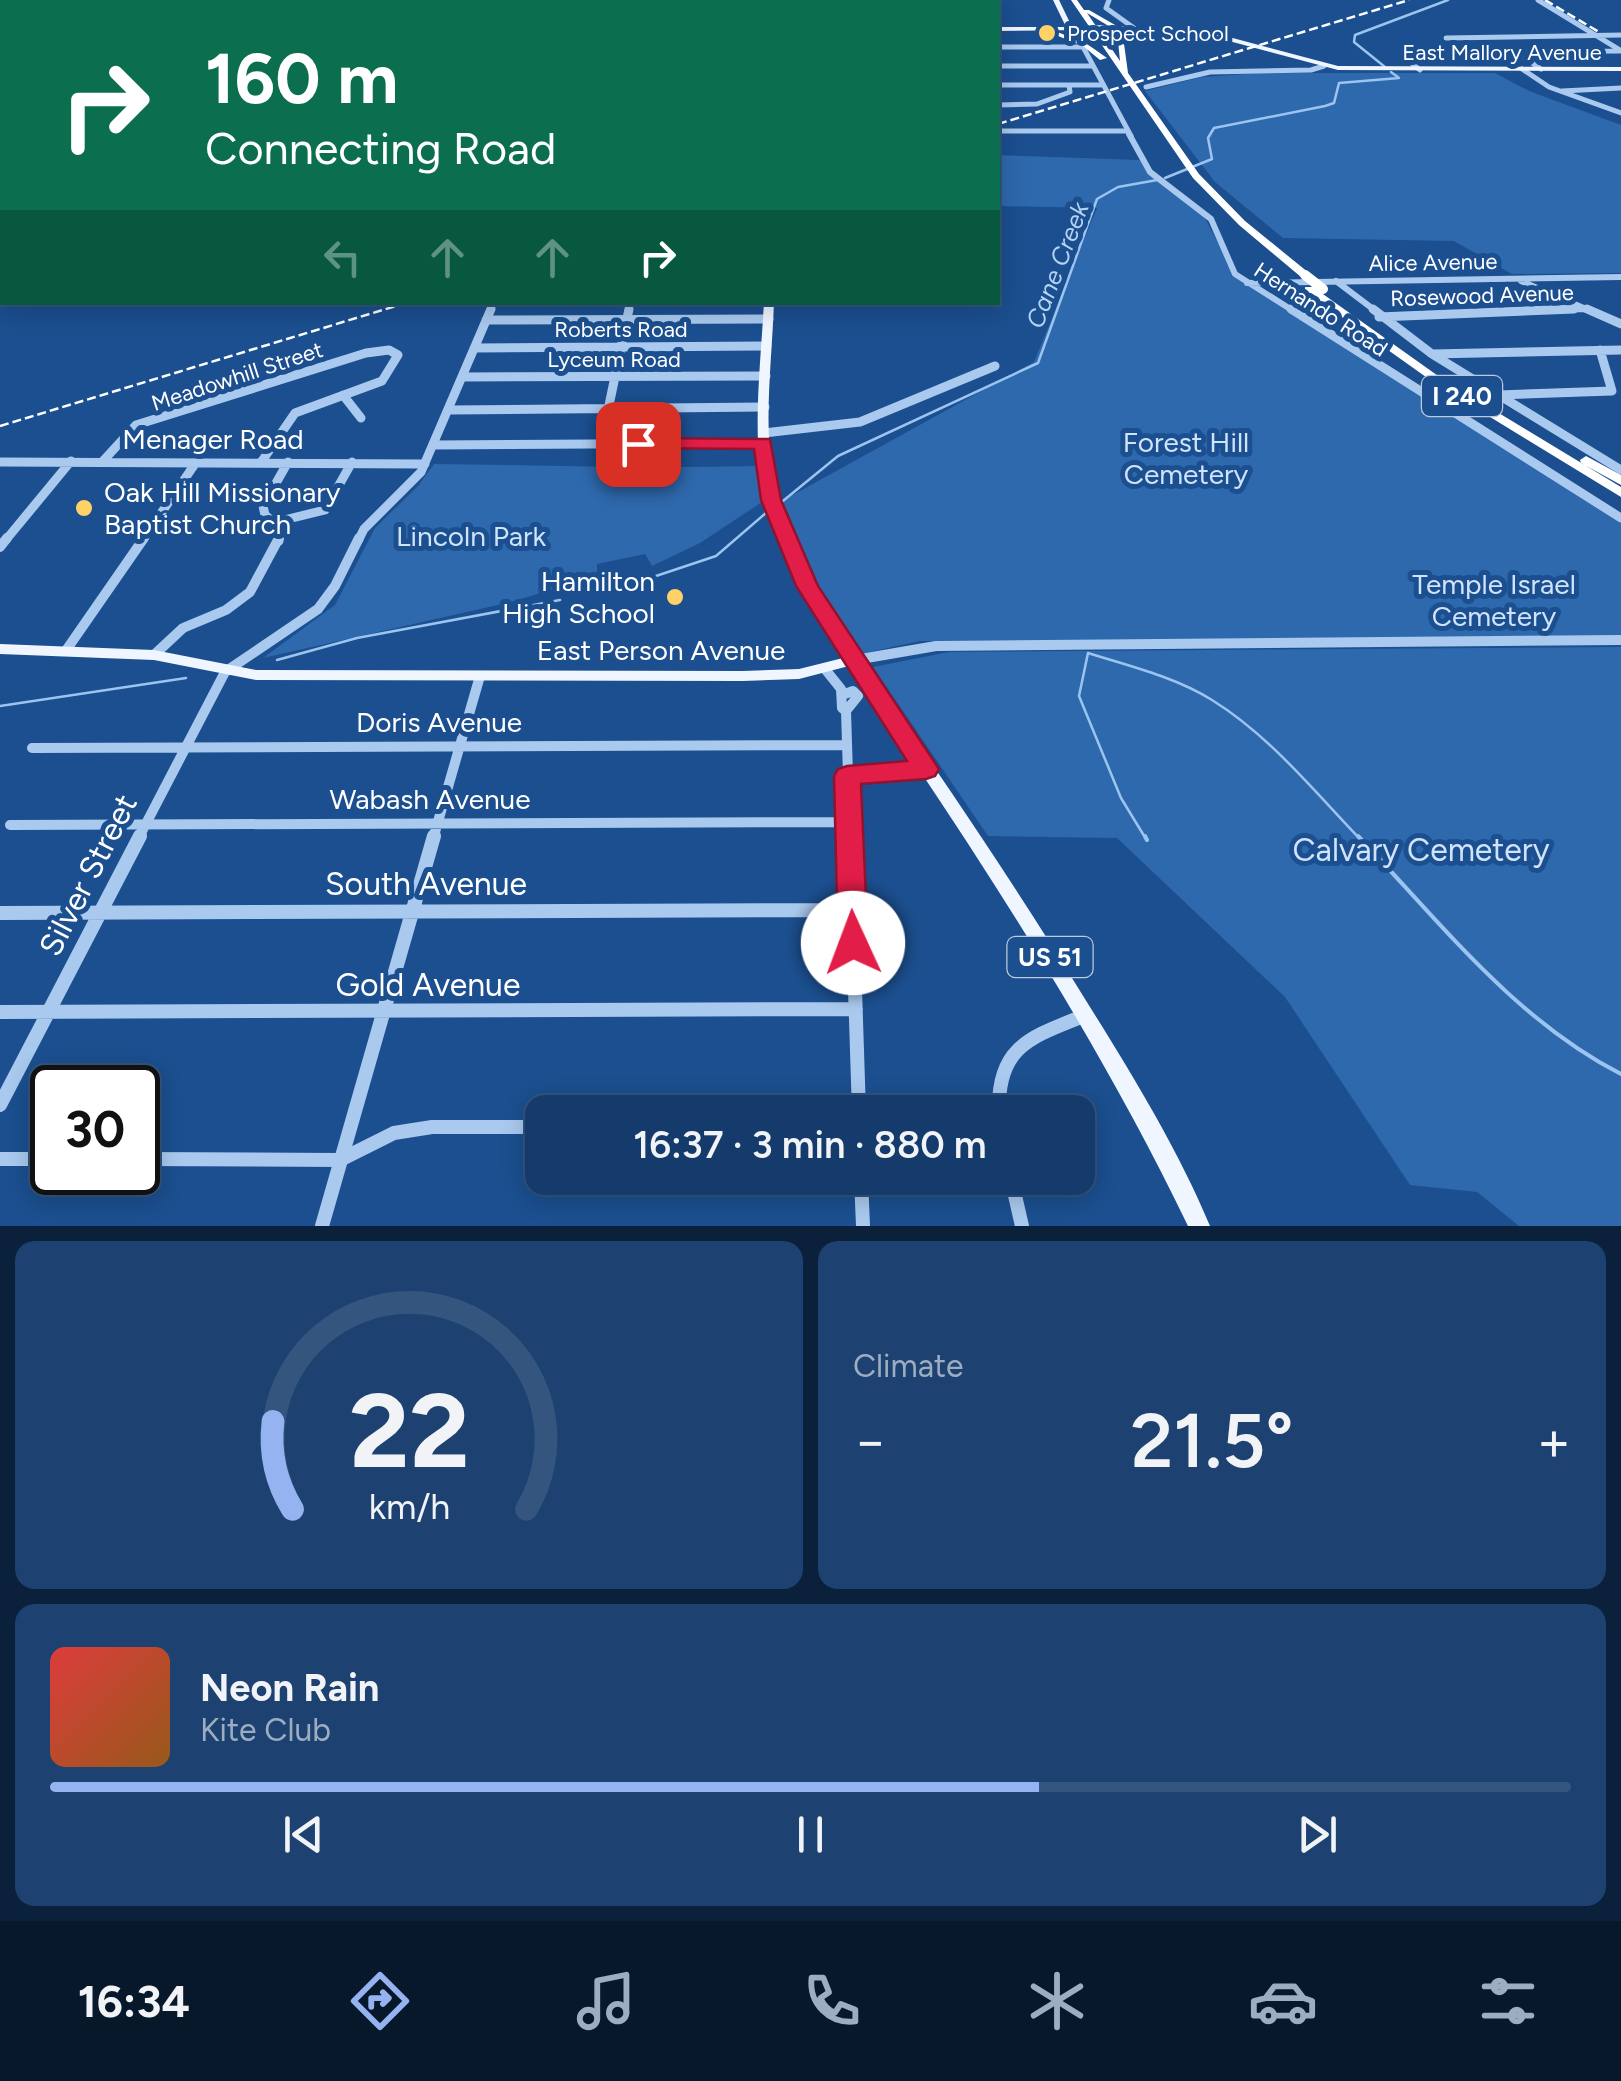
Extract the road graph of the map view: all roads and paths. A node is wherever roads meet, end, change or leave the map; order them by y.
1 (1056, 0) edge
2 (1072, 0) edge
3 (1109, 0) edge
4 (1538, 0) edge
5 (1111, 28) junction
6 (1134, 28) junction
7 (1000, 29) edge
8 (1045, 29) junction
9 (1073, 29) junction
10 (1595, 34) junction
11 (1621, 34) edge
12 (1446, 38) dead end
13 (1081, 45) junction
14 (1000, 47) edge
15 (1621, 51) edge
16 (1516, 52) junction
17 (1103, 58) junction
18 (1000, 66) edge
19 (1092, 66) junction
20 (1324, 66) junction
21 (1522, 69) junction
22 (1541, 69) junction
23 (1621, 69) edge
24 (1420, 70) junction
25 (1126, 77) junction
26 (1000, 84) edge
27 (1070, 84) junction
28 (1101, 84) junction
29 (1146, 87) dead end
30 (1621, 88) edge
31 (1560, 91) junction
32 (1000, 104) edge
33 (1620, 112) edge
34 (1146, 124) dead end
35 (1127, 130) junction
36 (1001, 131) dead end
37 (1162, 147) dead end
38 (1188, 172) junction
39 (1621, 276) edge
40 (1515, 278) junction
41 (1307, 282) junction
42 (1336, 282) junction
43 (1246, 283) junction
44 (493, 305) edge
45 (631, 305) edge
46 (769, 305) edge
47 (1586, 309) junction
48 (1379, 316) junction
49 (627, 319) junction
50 (769, 319) junction
51 (486, 320) junction
52 (1621, 324) edge
53 (767, 346) junction
54 (621, 347) junction
55 (475, 348) junction
56 (1600, 350) junction
57 (1621, 350) edge
58 (1432, 354) junction
59 (994, 366) dead end
60 (766, 376) junction
61 (614, 377) junction
62 (463, 378) junction
63 (343, 396) junction
64 (1498, 396) junction
65 (206, 404) junction
66 (765, 407) junction
67 (606, 409) junction
68 (450, 410) junction
69 (215, 418) dead end
70 (361, 418) dead end
71 (764, 438) junction
72 (601, 444) junction
73 (434, 445) junction
74 (71, 460) junction
75 (103, 461) junction
76 (197, 461) junction
77 (262, 461) junction
78 (0, 462) edge
79 (288, 462) junction
80 (352, 462) junction
81 (425, 464) junction
82 (1621, 470) edge
83 (1621, 481) edge
84 (1621, 493) edge
85 (1621, 518) edge
86 (276, 522) junction
87 (0, 547) edge
88 (1621, 640) edge
89 (0, 649) edge
90 (68, 649) junction
91 (154, 655) junction
92 (855, 660) junction
93 (825, 669) junction
94 (225, 672) junction
95 (480, 676) junction
96 (846, 745) junction
97 (185, 747) junction
98 (459, 747) junction
99 (32, 748) dead end
100 (926, 769) junction
101 (847, 776) junction
102 (850, 822) junction
103 (145, 824) junction
104 (437, 824) junction
105 (10, 825) dead end
106 (852, 910) junction
107 (412, 912) junction
108 (0, 913) edge
109 (99, 913) junction
110 (856, 1008) junction
111 (0, 1012) edge
112 (48, 1012) junction
113 (384, 1013) junction
114 (1087, 1014) junction
115 (859, 1095) edge
116 (997, 1095) edge
117 (0, 1105) edge
118 (525, 1126) edge
119 (0, 1159) edge
120 (30, 1159) edge
121 (160, 1160) edge
122 (340, 1160) junction
123 (862, 1195) edge
124 (1016, 1195) edge
125 (322, 1226) edge
126 (863, 1226) edge
127 (1022, 1226) edge
128 (1199, 1226) edge

1 - 9 main road, Hernando Road
2 - 5 highway
2 - 17 highway
2 - 25 highway, I 240
3 - 6 street
4 - 10 street
5 - 6 main road, East Mallory Avenue
5 - 9 main road, East Mallory Avenue, bridge
5 - 25 highway
6 - 20 main road, East Mallory Avenue
7 - 8 main road, East Mallory Avenue
8 - 9 main road, East Mallory Avenue
8 - 17 highway
9 - 13 street, Hernando Road
10 - 11 street
10 - 12 street
10 - 15 street
13 - 14 street
13 - 19 street, Hernando Road
15 - 16 street
16 - 22 street
16 - 24 street
17 - 34 highway
18 - 19 street
19 - 28 street, Hernando Road
20 - 24 main road, East Mallory Avenue
20 - 29 street
21 - 22 main road, East Mallory Avenue
21 - 24 main road, East Mallory Avenue
21 - 31 street
22 - 23 main road, East Mallory Avenue
25 - 38 highway, I 240
26 - 27 street
27 - 28 street
27 - 32 street
28 - 35 street, Hernando Road
30 - 31 street
31 - 33 street
35 - 36 street
35 - 43 street, Hernando Road
37 - 38 highway, I 240
38 - 41 highway, I 240
38 - 41 highway, I 240
39 - 40 street, Alice Avenue
40 - 42 street, Alice Avenue
40 - 47 street
41 - 83 highway, I 240, bridge
41 - 84 highway, I 240
42 - 43 street, Alice Avenue
42 - 48 street
43 - 85 street, Hernando Road
44 - 51 street
45 - 49 street
46 - 50 main road, US 51
47 - 48 street, Rosewood Avenue
47 - 52 street
48 - 58 street
49 - 50 street
49 - 51 street
49 - 54 street
50 - 53 main road, US 51
51 - 55 street
53 - 54 street, Roberts Road
53 - 60 main road, US 51
54 - 55 street, Roberts Road
54 - 61 street
55 - 62 street
56 - 57 street
56 - 58 street
56 - 64 street
58 - 64 street
59 - 71 street
60 - 61 street, Lyceum Road
60 - 66 main road, US 51
61 - 62 street, Lyceum Road
61 - 67 street
62 - 68 street
63 - 65 street, Meadowhill Street
63 - 70 street
63 - 77 street
64 - 82 street
65 - 69 street
65 - 75 street, Meadowhill Street
66 - 67 street
66 - 71 main road, US 51
67 - 68 street
67 - 72 street
68 - 73 street
71 - 72 street
71 - 92 main road, US 51
72 - 73 street
73 - 81 street
74 - 75 street, Menager Road
74 - 78 street, Menager Road
74 - 87 street
75 - 76 street, Menager Road
76 - 77 street, Menager Road
76 - 90 street
77 - 79 street, Menager Road
79 - 80 street, Menager Road
79 - 86 street
80 - 81 street, Menager Road
80 - 86 street
81 - 94 street
86 - 91 street
88 - 92 street, East Person Avenue
89 - 90 main road, East Person Avenue
90 - 91 main road, East Person Avenue
91 - 94 main road, East Person Avenue
92 - 93 main road, East Person Avenue
92 - 100 main road, US 51
93 - 95 main road, East Person Avenue
93 - 96 street
94 - 95 main road, East Person Avenue
94 - 97 street, Silver Street
95 - 98 street
96 - 98 street, Doris Avenue
96 - 101 street
97 - 98 street, Doris Avenue
97 - 99 street, Doris Avenue
97 - 103 street, Silver Street
98 - 104 street
100 - 101 street
100 - 114 main road, US 51
101 - 102 street
102 - 104 street, Wabash Avenue
102 - 106 street
103 - 104 street, Wabash Avenue
103 - 105 street, Wabash Avenue
103 - 109 street, Silver Street
104 - 107 street
106 - 107 street, South Avenue
106 - 110 street
107 - 109 street, South Avenue
107 - 113 street
108 - 109 street, South Avenue
109 - 112 street, Silver Street
110 - 113 street, Gold Avenue
110 - 115 street
111 - 112 street, Gold Avenue
112 - 113 street, Gold Avenue
112 - 117 street, Silver Street
113 - 122 street
114 - 116 street
114 - 128 main road, US 51
118 - 122 street
119 - 120 street
121 - 122 street
122 - 125 street
123 - 126 street
124 - 127 street

